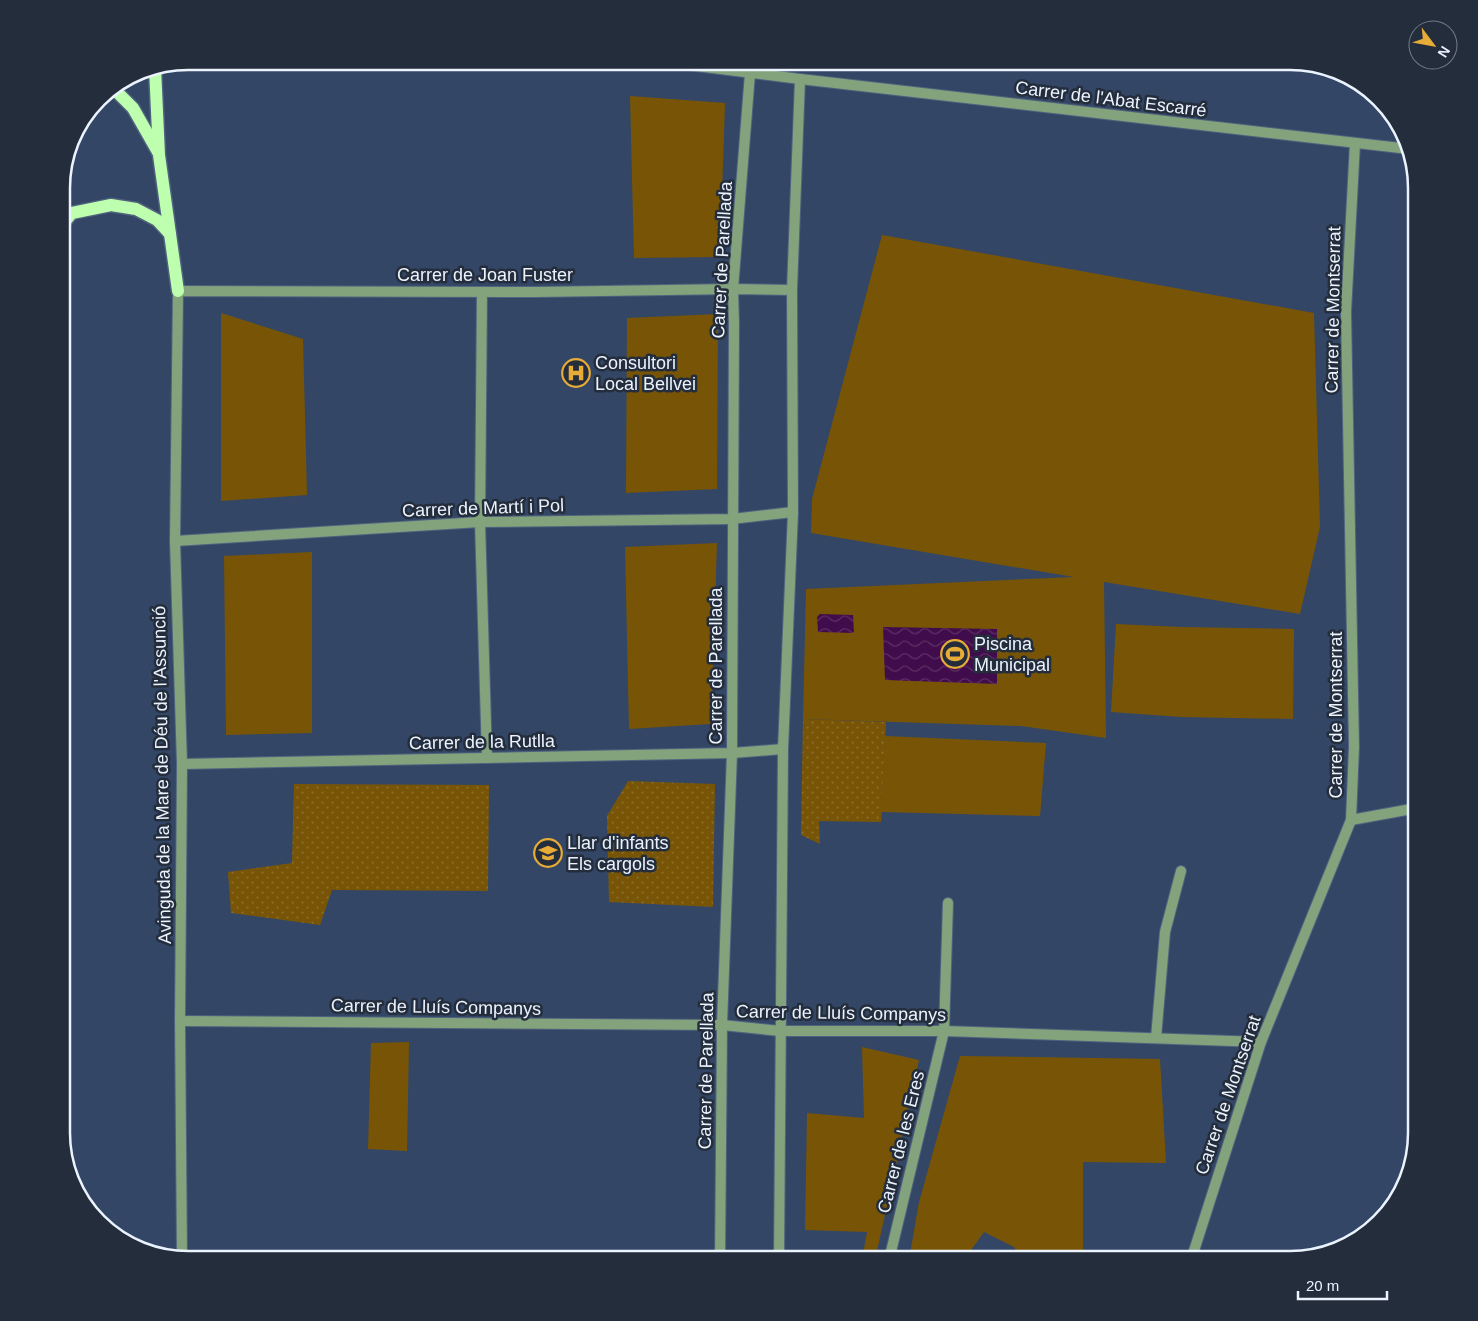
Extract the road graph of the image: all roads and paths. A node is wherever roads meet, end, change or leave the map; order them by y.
1 (726, 70) edge
2 (750, 73) junction
3 (155, 75) edge
4 (800, 79) junction
5 (118, 93) edge
6 (1355, 143) junction
7 (1401, 148) edge
8 (159, 155) junction
9 (70, 215) edge
10 (170, 234) junction
11 (733, 289) junction
12 (792, 290) junction
13 (178, 291) junction
14 (482, 292) junction
15 (793, 512) junction
16 (732, 520) junction
17 (480, 522) junction
18 (175, 541) junction
19 (783, 748) junction
20 (732, 753) junction
21 (487, 758) junction
22 (182, 764) junction
23 (1408, 810) edge
24 (1351, 820) junction
25 (1181, 870) dead end
26 (948, 903) dead end
27 (180, 1021) junction
28 (722, 1025) junction
29 (780, 1031) junction
30 (944, 1031) junction
31 (1156, 1038) junction
32 (1262, 1042) junction
33 (182, 1251) edge
34 (720, 1251) edge
35 (779, 1251) edge
36 (891, 1251) edge
37 (1194, 1251) edge

1 - 2 street, Carrer de l'Abat Escarré
2 - 4 street, Carrer de l'Abat Escarré
2 - 11 street, Carrer de Parellada
3 - 8 main road
4 - 6 street, Carrer de l'Abat Escarré
4 - 12 street
5 - 8 main road
6 - 7 street, Carrer de l'Abat Escarré
6 - 24 street, Carrer de Montserrat
8 - 10 main road
9 - 10 main road
10 - 13 main road
11 - 12 street, Carrer de Joan Fuster
11 - 14 street, Carrer de Joan Fuster
11 - 16 street, Carrer de Parellada
12 - 15 street
13 - 14 street, Carrer de Joan Fuster
13 - 18 street, Avinguda de la Mare de Déu de l'Assunció
14 - 17 street
15 - 16 street, Carrer de Martí i Pol
15 - 19 street
16 - 17 street, Carrer de Martí i Pol
16 - 20 street, Carrer de Parellada
17 - 18 street, Carrer de Martí i Pol
17 - 21 street
18 - 22 street, Avinguda de la Mare de Déu de l'Assunció
19 - 20 street, Carrer de la Rutlla
19 - 29 street
20 - 21 street, Carrer de la Rutlla
20 - 28 street, Carrer de Parellada
21 - 22 street, Carrer de la Rutlla
22 - 27 street, Avinguda de la Mare de Déu de l'Assunció
23 - 24 street
24 - 32 street, Carrer de Montserrat
25 - 31 street
26 - 30 street, Carrer de les Eres
27 - 28 street, Carrer de Lluís Companys
27 - 33 street, Avinguda de la Mare de Déu de l'Assunció
28 - 29 street, Carrer de Lluís Companys
28 - 34 street, Carrer de Parellada
29 - 30 street, Carrer de Lluís Companys
29 - 35 street
30 - 31 street, Carrer de Lluís Companys
30 - 36 street, Carrer de les Eres
31 - 32 street, Carrer de Lluís Companys
32 - 37 street, Carrer de Montserrat

